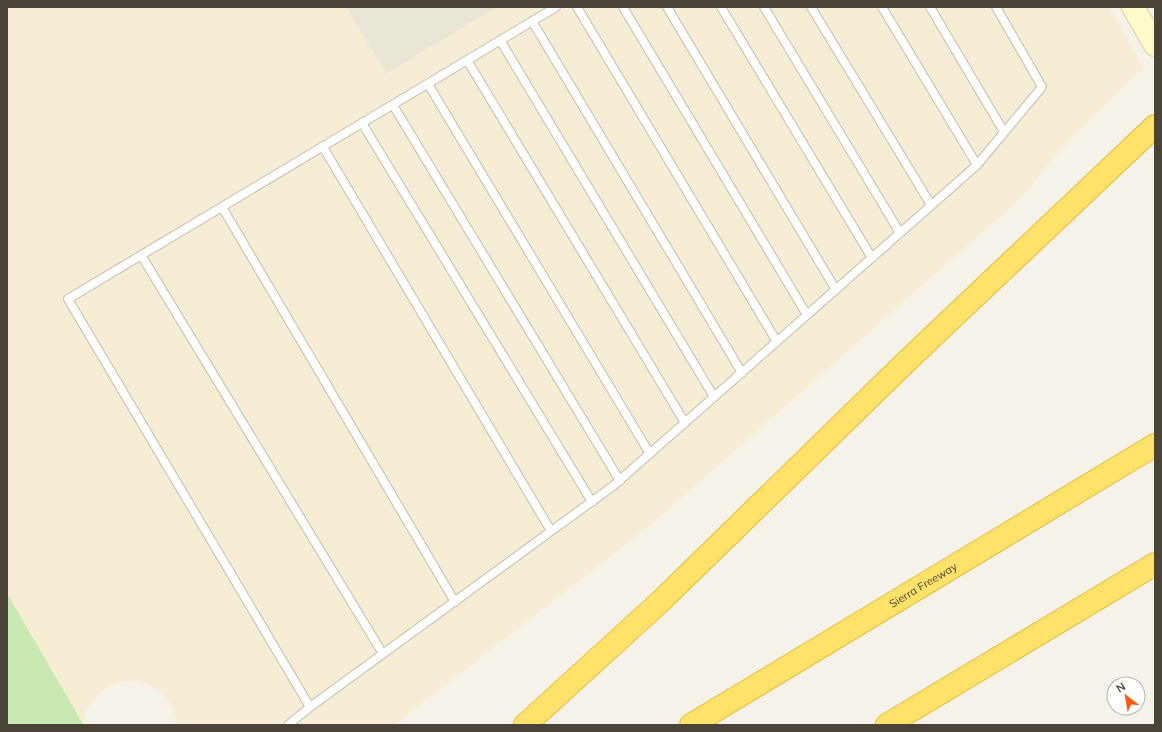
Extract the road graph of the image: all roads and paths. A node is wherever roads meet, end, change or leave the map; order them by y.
1 (556, 7) edge
2 (577, 7) edge
3 (623, 7) edge
4 (667, 7) edge
5 (721, 7) edge
6 (764, 7) edge
7 (811, 7) edge
8 (882, 7) edge
9 (930, 7) edge
10 (996, 7) edge
11 (1133, 7) edge
12 (532, 21) junction
13 (500, 40) junction
14 (1155, 45) edge
15 (467, 60) junction
16 (428, 84) junction
17 (393, 104) junction
18 (362, 123) junction
19 (1155, 126) edge
20 (1004, 132) junction
21 (323, 147) junction
22 (977, 165) junction
23 (932, 205) junction
24 (222, 207) junction
25 (900, 233) junction
26 (141, 255) junction
27 (872, 258) junction
28 (836, 290) junction
29 (807, 315) junction
30 (777, 342) junction
31 (742, 372) junction
32 (714, 397) junction
33 (685, 423) junction
34 (1155, 445) edge
35 (650, 454) junction
36 (620, 481) junction
37 (592, 502) junction
38 (551, 531) junction
39 (1155, 564) edge
40 (455, 602) junction
41 (383, 654) junction
42 (310, 707) junction
43 (288, 725) edge
44 (525, 725) edge
45 (691, 725) edge
46 (887, 725) edge

1 - 12 lane
2 - 30 lane
3 - 29 lane
4 - 28 lane
5 - 27 lane
6 - 25 lane
7 - 23 lane
8 - 22 lane
9 - 20 lane
10 - 20 lane
11 - 14 main road
12 - 13 lane
12 - 31 lane
13 - 15 lane
13 - 32 lane
15 - 16 lane
15 - 33 lane
16 - 17 lane
16 - 35 lane
17 - 18 lane
17 - 36 lane
18 - 21 lane
18 - 37 lane
19 - 44 highway
20 - 22 lane
21 - 24 lane
21 - 38 lane
22 - 23 lane
23 - 25 lane
24 - 26 lane
24 - 40 lane
25 - 27 lane
26 - 41 lane
26 - 42 lane
27 - 28 lane
28 - 29 lane
29 - 30 lane
30 - 31 lane
31 - 32 lane
32 - 33 lane
33 - 35 lane
34 - 45 highway, Sierra Freeway
35 - 36 lane
36 - 37 lane
37 - 38 lane
38 - 40 lane
39 - 46 highway
40 - 41 lane
41 - 42 lane
42 - 43 lane

